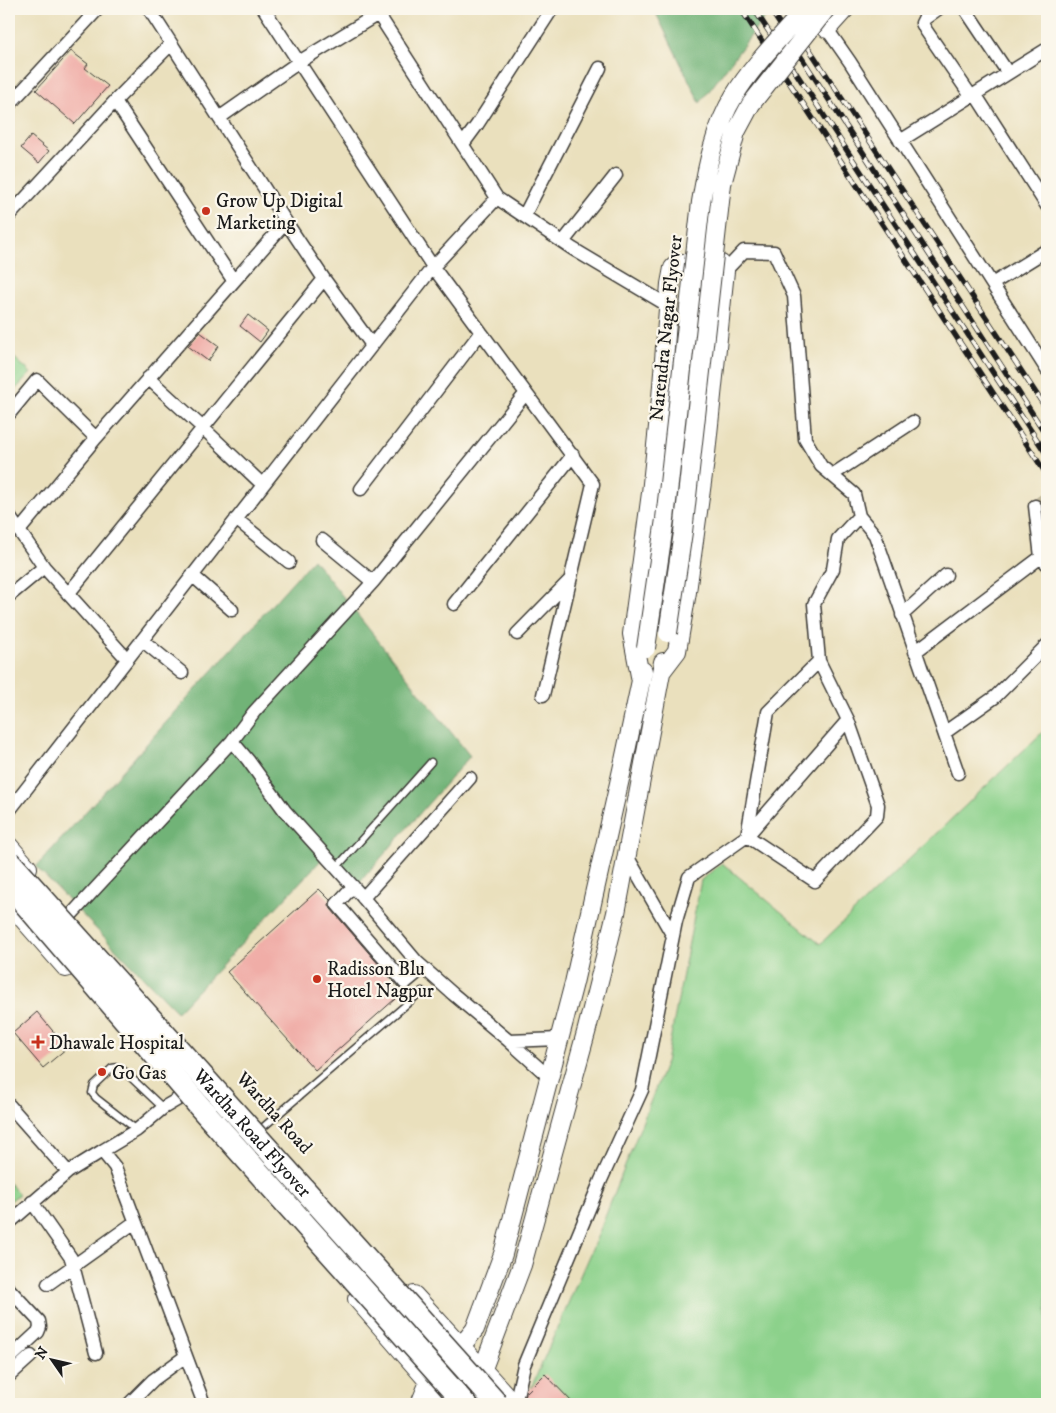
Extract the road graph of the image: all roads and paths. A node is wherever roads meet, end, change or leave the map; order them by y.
1 (98, 9) edge
2 (149, 9) edge
3 (264, 9) edge
4 (552, 9) edge
5 (805, 9) edge
6 (813, 9) edge
7 (826, 9) edge
8 (844, 9) edge
9 (938, 9) edge
10 (965, 9) edge
11 (377, 11) edge
12 (827, 29) junction
13 (171, 44) junction
14 (1047, 49) edge
15 (299, 62) junction
16 (600, 68) dead end
17 (1008, 73) junction
18 (973, 95) junction
19 (115, 102) junction
20 (9, 105) edge
21 (219, 118) junction
22 (900, 141) junction
23 (463, 144) junction
24 (616, 174) dead end
25 (498, 198) junction
26 (1047, 206) edge
27 (9, 216) edge
28 (524, 216) junction
29 (286, 222) junction
30 (563, 242) junction
31 (1047, 250) edge
32 (433, 267) junction
33 (725, 271) junction
34 (233, 280) junction
35 (324, 280) junction
36 (992, 284) junction
37 (669, 306) junction
38 (481, 332) junction
39 (372, 345) junction
40 (1047, 370) edge
41 (148, 378) junction
42 (526, 393) junction
43 (9, 414) edge
44 (913, 422) dead end
45 (203, 428) junction
46 (96, 438) junction
47 (572, 456) junction
48 (832, 475) junction
49 (263, 485) junction
50 (361, 489) dead end
51 (1035, 506) dead end
52 (9, 516) edge
53 (859, 516) junction
54 (236, 519) junction
55 (19, 531) junction
56 (322, 540) dead end
57 (1044, 561) edge
58 (289, 562) dead end
59 (44, 567) junction
60 (192, 575) junction
61 (946, 575) dead end
62 (570, 580) junction
63 (374, 582) junction
64 (68, 594) junction
65 (9, 596) edge
66 (454, 604) dead end
67 (232, 610) dead end
68 (902, 615) junction
69 (517, 634) dead end
70 (142, 640) junction
71 (1047, 645) edge
72 (915, 652) junction
73 (127, 659) junction
74 (819, 661) junction
75 (661, 672) junction
76 (182, 673) dead end
77 (641, 681) junction
78 (543, 695) dead end
79 (848, 720) junction
80 (944, 733) junction
81 (232, 741) junction
82 (430, 762) dead end
83 (958, 773) dead end
84 (470, 778) dead end
85 (9, 811) edge
86 (747, 836) junction
87 (9, 846) edge
88 (627, 856) junction
89 (9, 861) edge
90 (336, 868) junction
91 (9, 885) edge
92 (353, 886) junction
93 (363, 898) junction
94 (9, 903) edge
95 (70, 915) junction
96 (673, 936) junction
97 (423, 968) junction
98 (422, 991) dead end
99 (559, 1039) junction
100 (509, 1041) junction
101 (549, 1077) junction
102 (180, 1098) junction
103 (9, 1105) edge
104 (163, 1108) junction
105 (261, 1129) junction
106 (137, 1130) junction
107 (102, 1151) junction
108 (68, 1172) junction
109 (32, 1202) junction
110 (135, 1222) junction
111 (9, 1223) edge
112 (73, 1266) junction
113 (48, 1284) dead end
114 (9, 1289) edge
115 (461, 1346) junction
116 (96, 1353) dead end
117 (31, 1356) dead end
118 (186, 1356) junction
119 (9, 1360) edge
120 (482, 1371) junction
121 (9, 1376) edge
122 (429, 1382) junction
123 (129, 1404) edge
124 (204, 1404) edge
125 (420, 1404) edge
126 (449, 1404) edge
127 (465, 1404) edge
128 (498, 1404) edge
129 (514, 1404) edge

1 - 20 street
2 - 13 street
3 - 15 street
4 - 23 street
5 - 77 main road, Narendra Nagar Flyover, bridge
6 - 12 main road
7 - 75 main road, bridge
8 - 12 main road
9 - 18 street
10 - 17 street
11 - 15 street
11 - 23 street
12 - 22 street
13 - 19 street
13 - 21 street
14 - 17 street
15 - 21 street
15 - 32 street
16 - 28 street
17 - 18 street
18 - 22 street
18 - 26 street
19 - 27 street
19 - 34 street
21 - 29 street
22 - 36 street
23 - 25 street
24 - 30 street
25 - 28 street
25 - 32 street
28 - 30 street
29 - 34 street
29 - 35 street
30 - 37 street
31 - 36 street
32 - 38 street
32 - 39 street
33 - 37 main road
33 - 48 street
33 - 75 main road
34 - 41 street
35 - 39 street
35 - 45 street
36 - 40 street
37 - 77 main road
38 - 42 street
38 - 50 street
39 - 49 street
41 - 45 street
41 - 46 street
42 - 47 street
42 - 63 street
43 - 46 street
44 - 48 street
45 - 49 street
45 - 64 street
46 - 55 street
47 - 62 street
47 - 66 street
48 - 53 street
49 - 54 street
51 - 57 street
52 - 55 street
53 - 68 street
53 - 74 street
54 - 58 street
54 - 60 street
55 - 59 street
56 - 63 street
57 - 72 street
59 - 64 street
59 - 65 street
60 - 67 street
60 - 70 street
61 - 68 street
62 - 69 street
62 - 78 street
63 - 81 street
64 - 73 street
68 - 72 street
70 - 73 street
70 - 76 street
71 - 80 street
72 - 80 street
73 - 85 street
74 - 79 street
74 - 86 street
75 - 88 main road
77 - 99 main road, Narendra Nagar Flyover
79 - 86 street
79 - 86 street
80 - 83 street
81 - 90 street
81 - 95 street
82 - 90 lane
84 - 93 street
86 - 96 street
87 - 95 main road, Wardha Road
88 - 96 street
88 - 120 main road
89 - 128 highway, Wardha Road Flyover, bridge
90 - 92 street
91 - 127 highway, Wardha Road Flyover, bridge
92 - 93 street
92 - 97 street
93 - 97 street
94 - 102 main road
95 - 105 main road, Wardha Road
96 - 129 street
97 - 100 street
98 - 105 lane
99 - 100 street
99 - 101 main road, Narendra Nagar Flyover
100 - 101 street
101 - 115 main road, Narendra Nagar Flyover
102 - 104 street
102 - 122 main road
103 - 108 street
104 - 106 street
104 - 106 lane
105 - 115 main road, Wardha Road
106 - 107 street
107 - 108 street
107 - 110 street
108 - 109 street
109 - 111 street
109 - 112 street
110 - 112 street
110 - 118 street
112 - 113 street
112 - 116 street
114 - 119 street
115 - 120 main road, Wardha Road
115 - 122 main road, Narendra Nagar Flyover
117 - 121 street
118 - 123 street
118 - 124 street
120 - 126 main road
120 - 129 main road, Wardha Road
122 - 125 main road
122 - 126 main road

